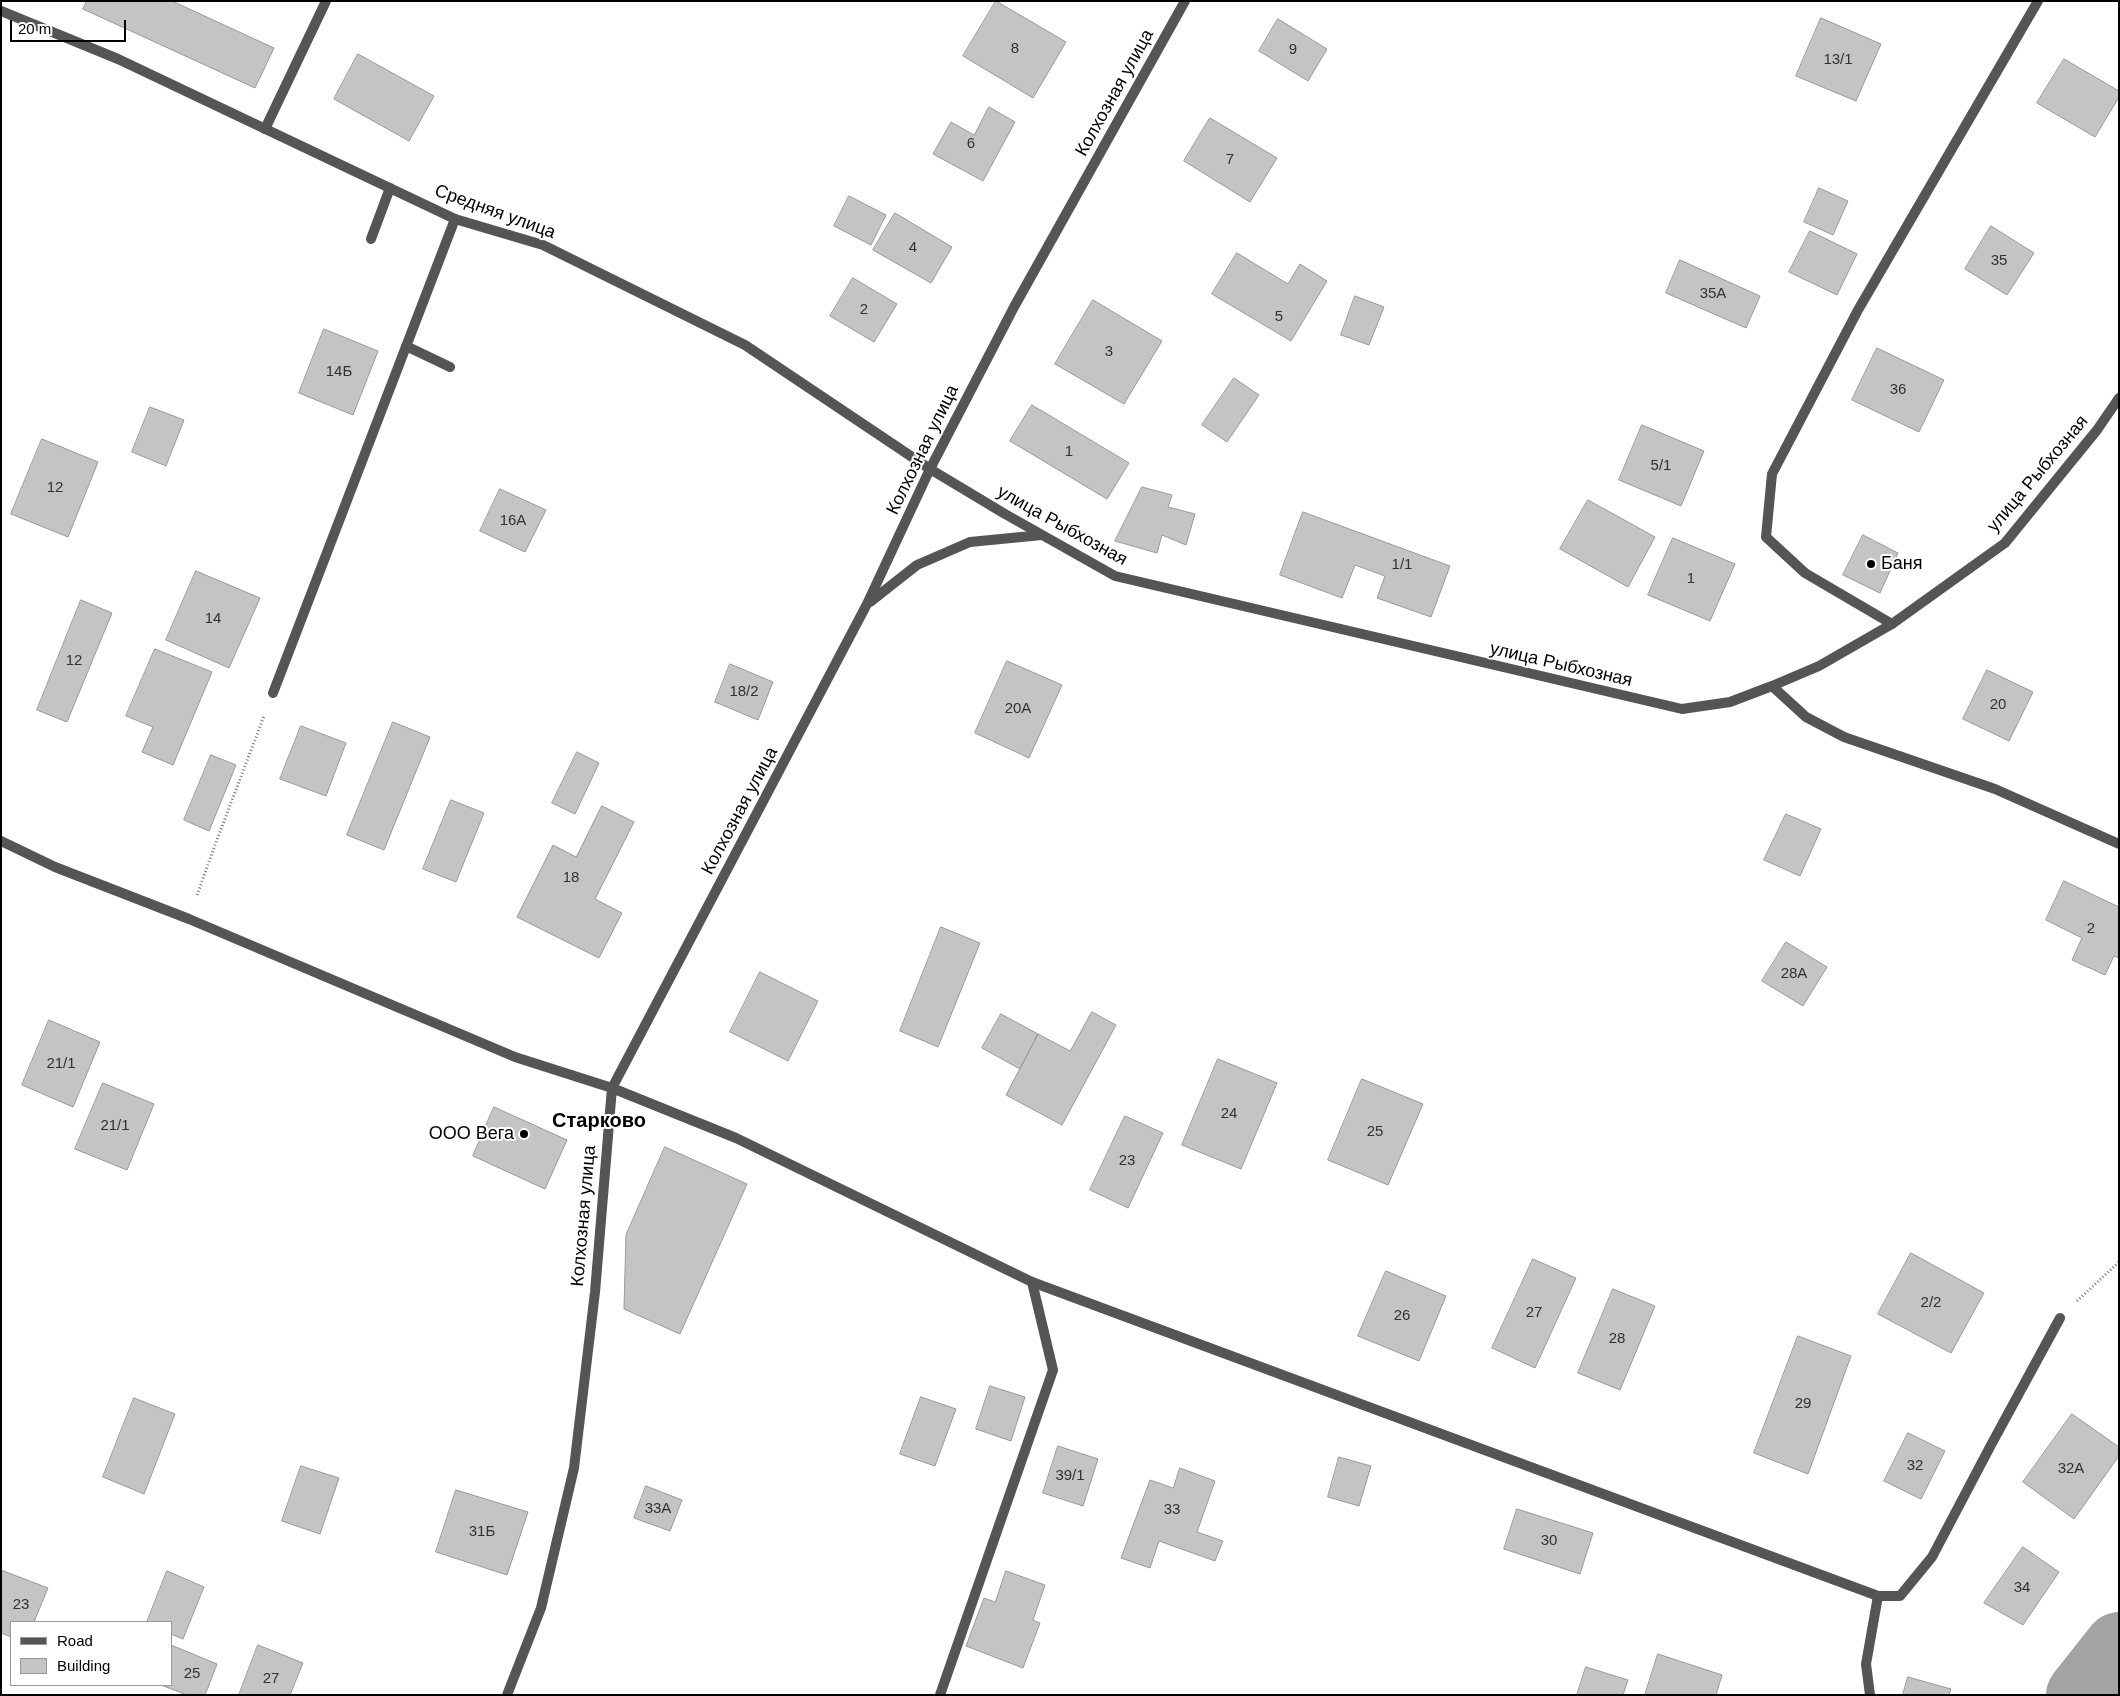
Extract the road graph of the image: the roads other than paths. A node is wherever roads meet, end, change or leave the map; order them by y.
1 (326, 1) edge
2 (1185, 1) edge
3 (2038, 1) edge
4 (1, 11) edge
5 (265, 129) junction
6 (390, 188) junction
7 (455, 219) junction
8 (371, 239) dead end
9 (406, 346) junction
10 (450, 367) dead end
11 (2119, 398) edge
12 (930, 469) junction
13 (1042, 535) junction
14 (867, 604) junction
15 (1892, 624) junction
16 (1772, 686) junction
17 (273, 693) road end
18 (1, 841) edge
19 (2119, 844) edge
20 (612, 1088) junction
21 (1032, 1282) junction
22 (2060, 1318) road end
23 (1878, 1596) junction
24 (507, 1695) edge
25 (940, 1695) edge
26 (1870, 1695) edge

1 - 5 street
2 - 12 street, Колхозная улица
3 - 15 street
4 - 5 street, Средняя улица
5 - 6 street, Средняя улица
6 - 7 street, Средняя улица
6 - 8 street
7 - 9 street
7 - 12 street, Средняя улица
9 - 10 street
9 - 17 street
11 - 15 street, улица Рыбхозная
12 - 13 street, улица Рыбхозная
12 - 14 street, Колхозная улица
13 - 14 street
13 - 16 street, улица Рыбхозная
14 - 20 street, Колхозная улица
15 - 16 street, улица Рыбхозная
16 - 19 street
18 - 20 street
20 - 21 street
20 - 24 street, Колхозная улица
21 - 23 street
21 - 25 street
22 - 23 street
23 - 26 street

